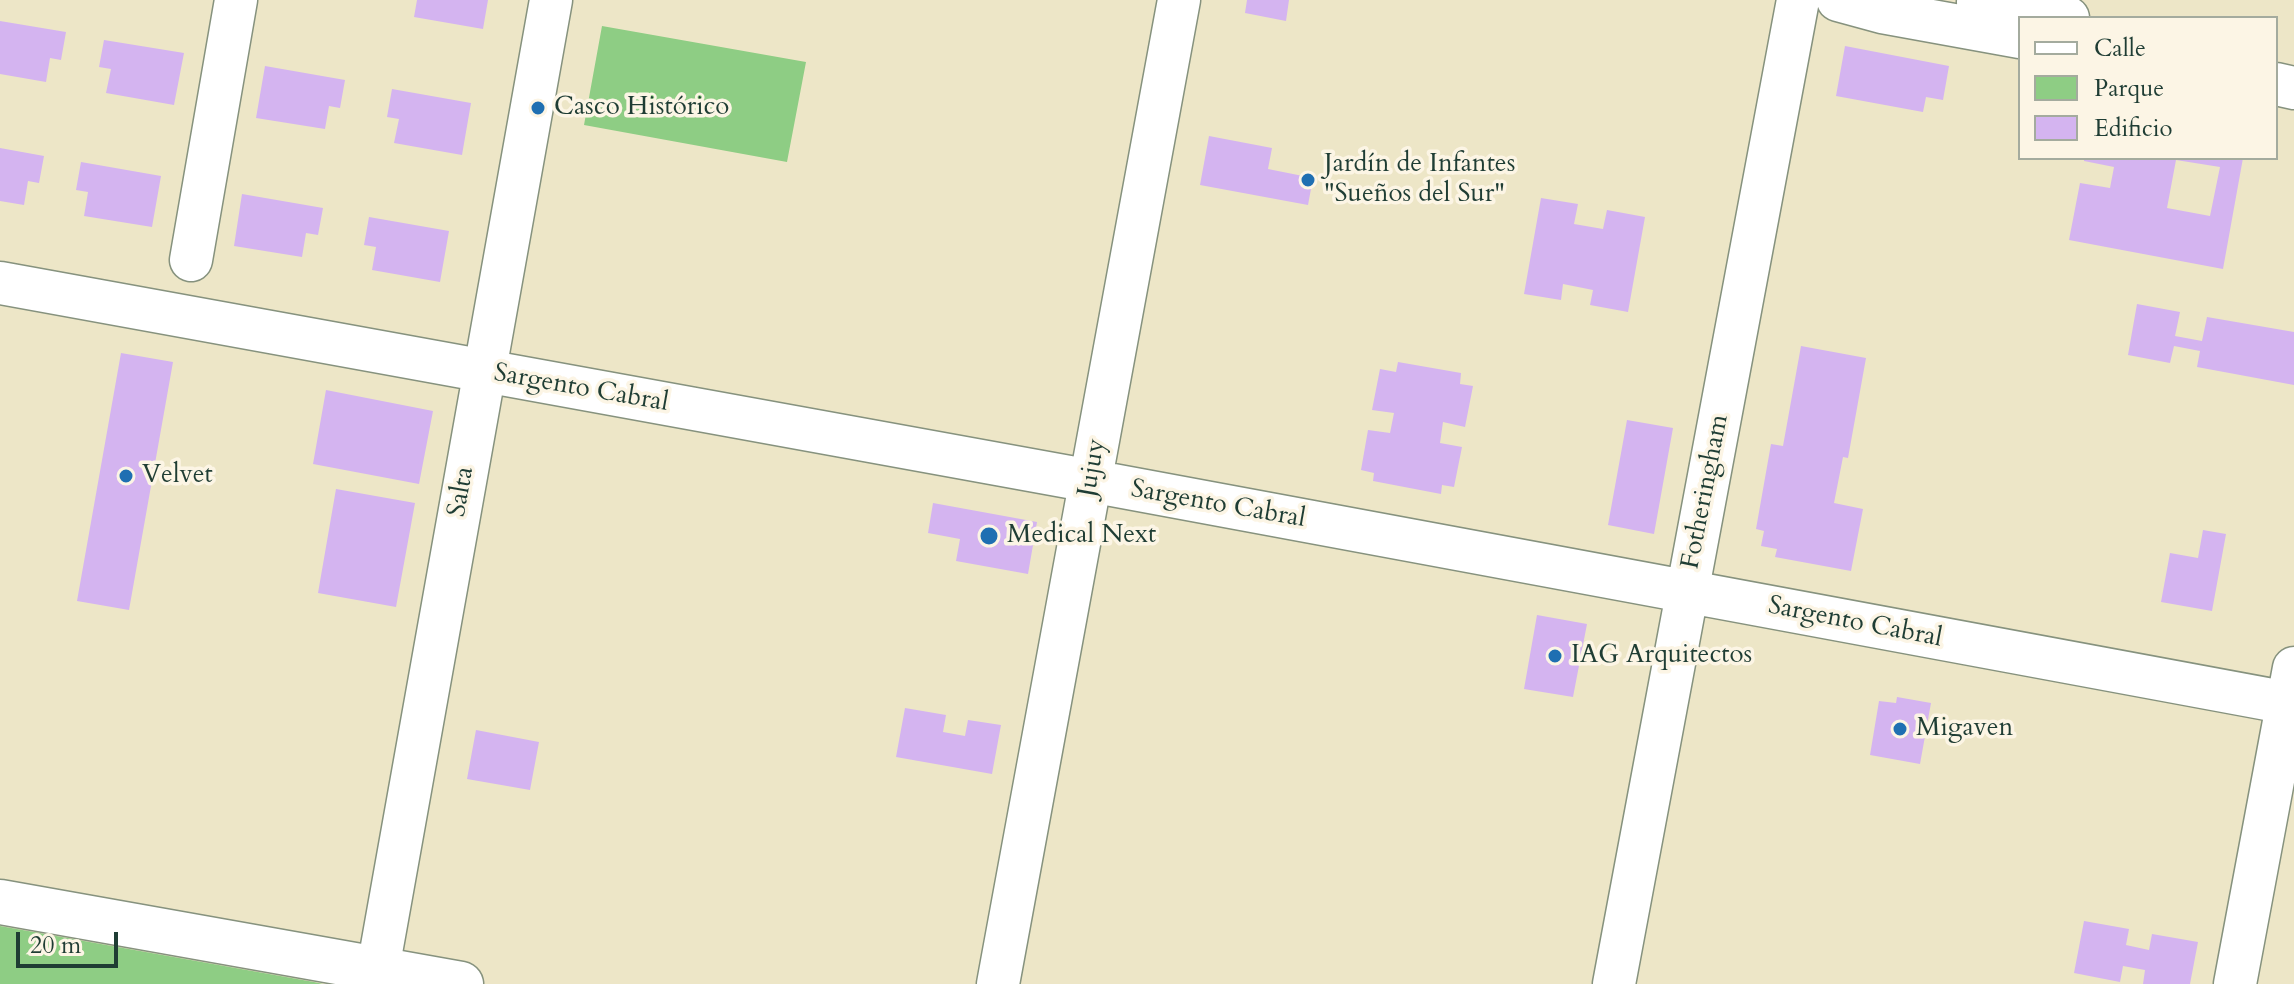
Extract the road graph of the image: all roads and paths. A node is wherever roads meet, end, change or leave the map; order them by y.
1 (236, 0) edge
2 (551, 0) edge
3 (1179, 0) edge
4 (1798, 0) edge
5 (1838, 0) edge
6 (1969, 0) edge
7 (2057, 16) edge
8 (2018, 37) edge
9 (191, 260) dead end
10 (0, 283) edge
11 (483, 371) junction
12 (1091, 481) junction
13 (1688, 591) junction
14 (2292, 692) edge
15 (0, 902) edge
16 (377, 976) edge
17 (461, 984) edge
18 (998, 984) edge
19 (1614, 984) edge
20 (2235, 984) edge

1 - 9 street
2 - 11 street, Salta
3 - 12 street, Jujuy
4 - 13 street, Fotheringham
5 - 8 street
6 - 7 street
10 - 11 street, Sargento Cabral
11 - 12 street, Sargento Cabral
11 - 16 street, Salta
12 - 13 street, Sargento Cabral
12 - 18 street, Jujuy
13 - 14 street, Sargento Cabral
13 - 19 street, Fotheringham
14 - 20 street
15 - 16 main road
16 - 17 main road

